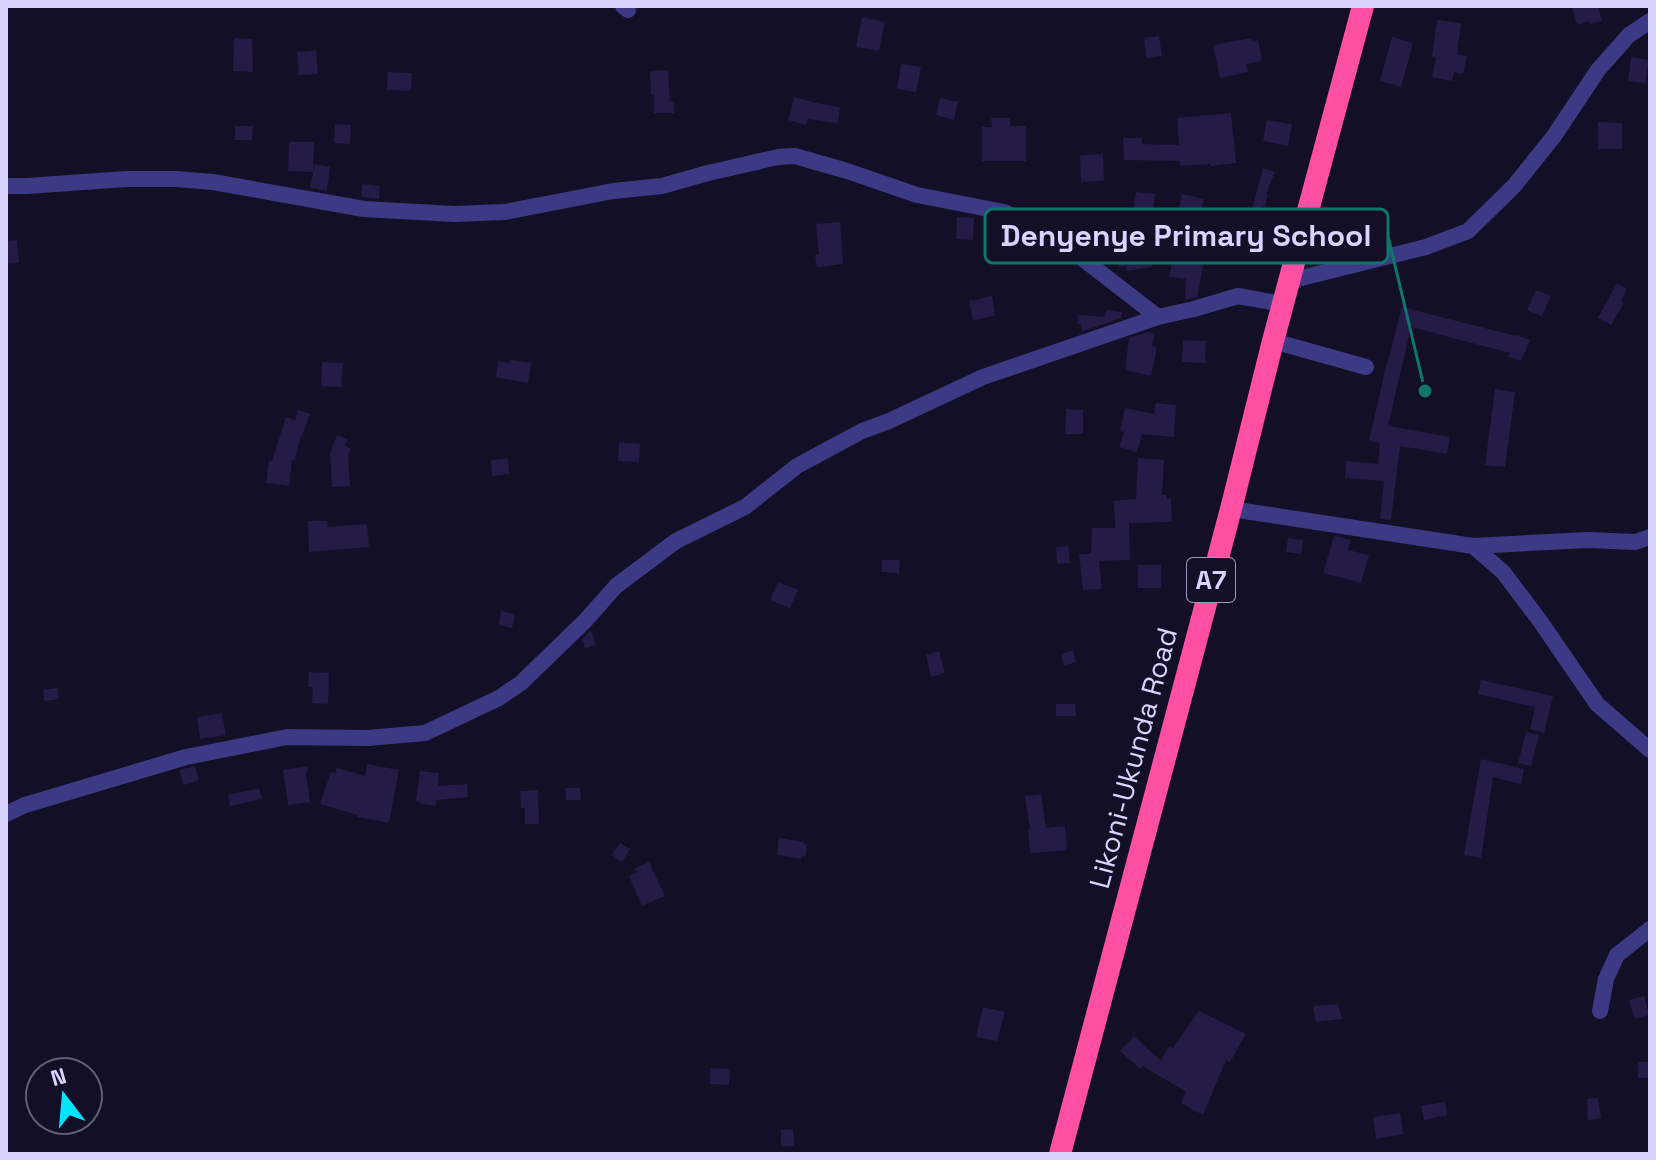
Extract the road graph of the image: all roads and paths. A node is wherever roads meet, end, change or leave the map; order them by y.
1 (1363, 6) edge
2 (1650, 21) edge
3 (6, 186) edge
4 (1289, 281) junction
5 (1283, 304) junction
6 (1158, 317) junction
7 (1273, 341) junction
8 (1366, 367) dead end
9 (1231, 509) junction
10 (1650, 537) edge
11 (1473, 546) junction
12 (1650, 750) edge
13 (6, 814) edge
14 (1650, 929) edge
15 (1600, 1011) dead end
16 (1060, 1154) edge

1 - 4 highway, Likoni-Ukunda Road / A7
2 - 4 street
3 - 6 street
4 - 5 highway, Likoni-Ukunda Road / A7
5 - 6 street
5 - 7 highway, Likoni-Ukunda Road / A7
6 - 13 street
7 - 8 street
7 - 9 highway, Likoni-Ukunda Road / A7
9 - 11 street
9 - 16 highway, Likoni-Ukunda Road / A7
10 - 11 street
11 - 12 street
14 - 15 street

